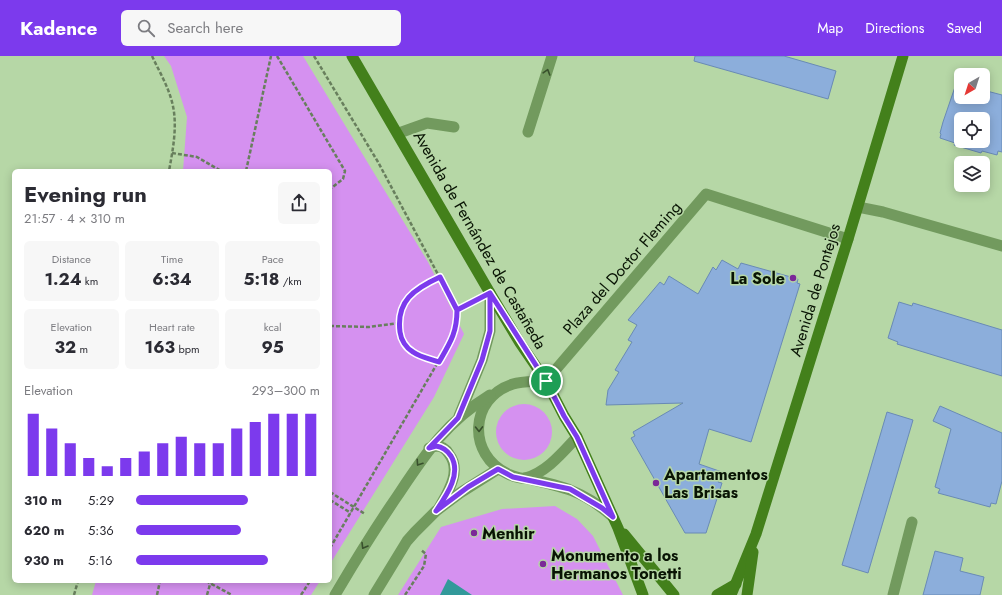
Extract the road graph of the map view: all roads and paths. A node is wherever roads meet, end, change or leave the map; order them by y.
1 (152, 56) edge
2 (271, 56) edge
3 (277, 56) edge
4 (314, 56) edge
5 (352, 56) edge
6 (552, 56) edge
7 (903, 56) edge
8 (454, 127) dead end
9 (528, 132) dead end
10 (398, 133) junction
11 (172, 153) junction
12 (169, 169) edge
13 (218, 169) edge
14 (246, 169) edge
15 (332, 187) edge
16 (858, 207) junction
17 (848, 239) junction
18 (1002, 246) edge
19 (440, 277) junction
20 (490, 293) junction
21 (457, 310) junction
22 (399, 323) junction
23 (332, 326) edge
24 (439, 362) junction
25 (546, 381) junction
26 (498, 390) junction
27 (458, 418) junction
28 (577, 437) junction
29 (429, 448) junction
30 (498, 469) junction
31 (525, 478) junction
32 (332, 501) edge
33 (436, 511) junction
34 (351, 513) junction
35 (613, 517) junction
36 (912, 522) dead end
37 (618, 528) junction
38 (756, 534) junction
39 (332, 545) edge
40 (426, 554) dead end
41 (77, 583) edge
42 (160, 583) edge
43 (210, 583) edge
44 (212, 583) edge
45 (309, 583) edge
46 (736, 584) junction
47 (74, 595) edge
48 (157, 595) edge
49 (207, 595) edge
50 (232, 595) edge
51 (301, 595) edge
52 (335, 595) edge
53 (374, 595) edge
54 (405, 595) edge
55 (643, 595) edge
56 (674, 595) edge
57 (717, 595) edge
58 (731, 595) edge
59 (747, 595) edge
60 (893, 595) edge

1 - 11 path
2 - 14 path
3 - 15 path
4 - 19 path
5 - 10 main road, Avenida de Fernández de Castañeda
9 -> 6 street
7 - 16 main road, Avenida de Pontejos
8 - 10 street
10 - 20 main road, Avenida de Fernández de Castañeda
11 - 12 path
11 - 13 path
16 - 17 main road, Avenida de Pontejos
16 - 18 street
17 - 25 street, Plaza del Doctor Fleming
17 - 38 main road, Avenida de Pontejos
19 - 21 path
19 - 22 path
20 - 21 path
20 - 25 main road, Avenida de Fernández de Castañeda
20 - 27 street
21 - 24 path
22 - 23 path
22 - 24 path
24 - 34 path
25 - 26 street
25 - 28 main road, Avenida de Fernández de Castañeda
26 - 27 street
26 -> 30 street
27 - 29 street
28 - 31 street
28 - 35 main road, Avenida de Fernández de Castañeda
29 - 33 street
29 -> 52 street
30 - 31 street
30 - 33 street
31 - 35 street
32 - 34 path
33 - 53 street
34 - 39 path
35 - 37 main road, Avenida de Fernández de Castañeda
36 - 60 street
37 - 55 main road
37 - 56 main road
38 - 46 main road, Avenida de Pontejos
38 - 59 main road, Avenida de Pontejos
40 - 54 path
41 - 47 path
42 - 48 path
43 - 49 path
44 - 50 path
45 - 51 path
46 - 57 main road
46 - 58 main road, Avenida de Pontejos

